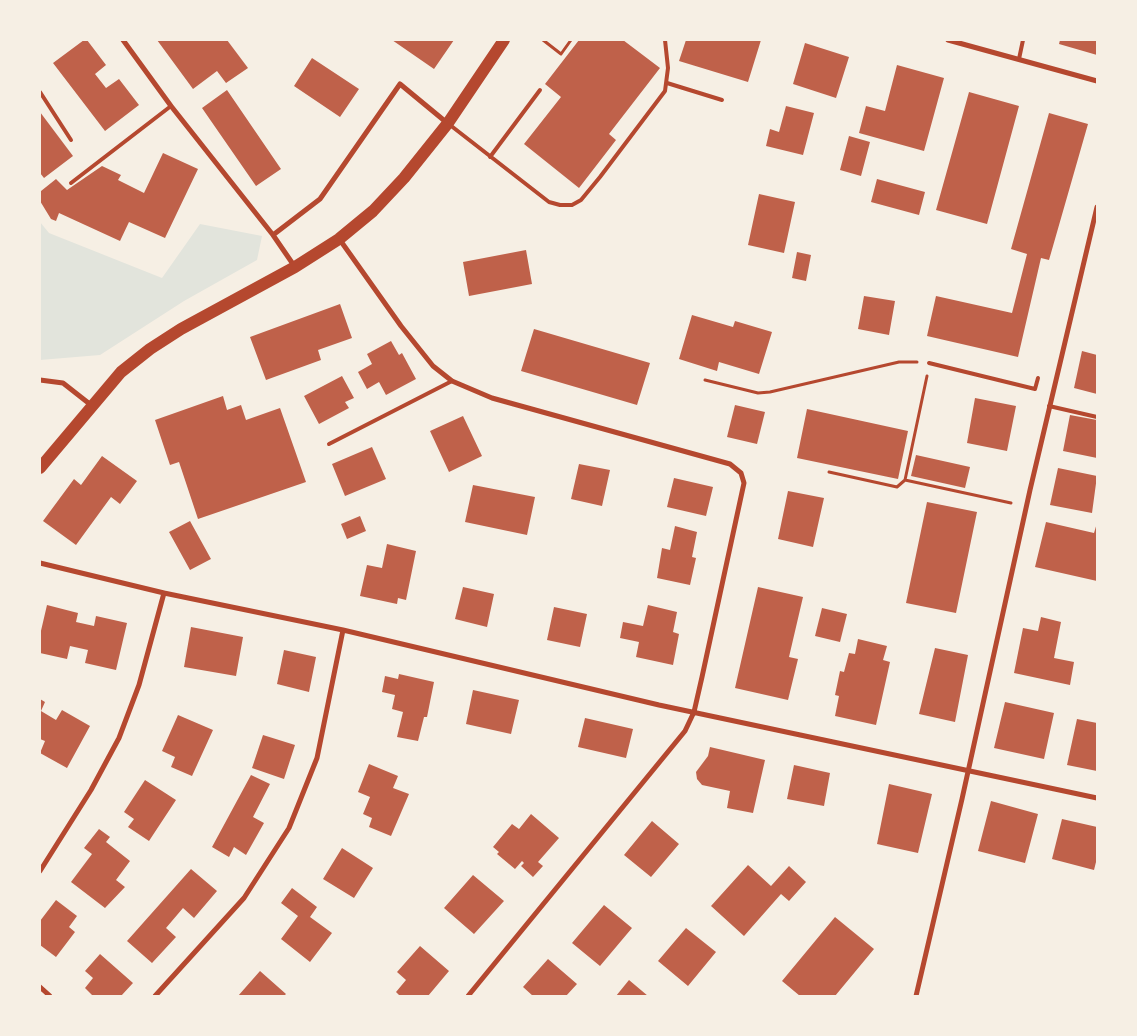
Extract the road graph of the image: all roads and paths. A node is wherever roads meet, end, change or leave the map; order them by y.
1 (123, 40) edge
2 (543, 40) edge
3 (571, 40) edge
4 (665, 40) edge
5 (948, 40) edge
6 (1024, 40) edge
7 (505, 42) edge
8 (1018, 59) junction
9 (1097, 81) edge
10 (667, 83) junction
11 (540, 90) dead end
12 (40, 92) edge
13 (722, 100) dead end
14 (171, 106) junction
15 (448, 123) junction
16 (71, 140) dead end
17 (490, 156) junction
18 (71, 183) dead end
19 (1097, 207) edge
20 (273, 235) junction
21 (339, 239) junction
22 (295, 267) junction
23 (930, 363) junction
24 (1038, 378) dead end
25 (40, 380) edge
26 (705, 380) dead end
27 (452, 381) junction
28 (91, 405) junction
29 (1049, 406) junction
30 (1097, 417) edge
31 (329, 444) dead end
32 (40, 468) edge
33 (829, 472) dead end
34 (906, 480) junction
35 (1027, 506) junction
36 (40, 563) edge
37 (164, 593) junction
38 (343, 630) junction
39 (694, 712) junction
40 (968, 770) junction
41 (1097, 798) edge
42 (40, 871) edge
43 (40, 987) edge
44 (50, 996) edge
45 (155, 996) edge
46 (468, 996) edge
47 (916, 996) edge

1 - 14 street
2 - 3 path
4 - 10 lane
5 - 8 street
6 - 8 lane
7 - 15 main road
8 - 9 street
10 - 13 lane
10 - 17 lane
11 - 17 lane
12 - 16 lane
14 - 18 lane
14 - 20 street
15 - 17 lane
15 - 20 street
15 - 21 main road
19 - 29 street
20 - 22 street
21 - 22 main road
21 - 27 street
22 - 28 main road
23 - 24 lane
23 - 26 path
23 - 34 path
25 - 28 street
27 - 31 lane
27 - 39 street
28 - 32 main road
29 - 30 lane
29 - 35 street
33 - 34 path
34 - 35 path
35 - 40 street
36 - 37 street
37 - 38 street
37 - 42 street
38 - 39 street
38 - 45 street
39 - 40 street
39 - 46 street
40 - 41 street
40 - 47 street
43 - 44 street

